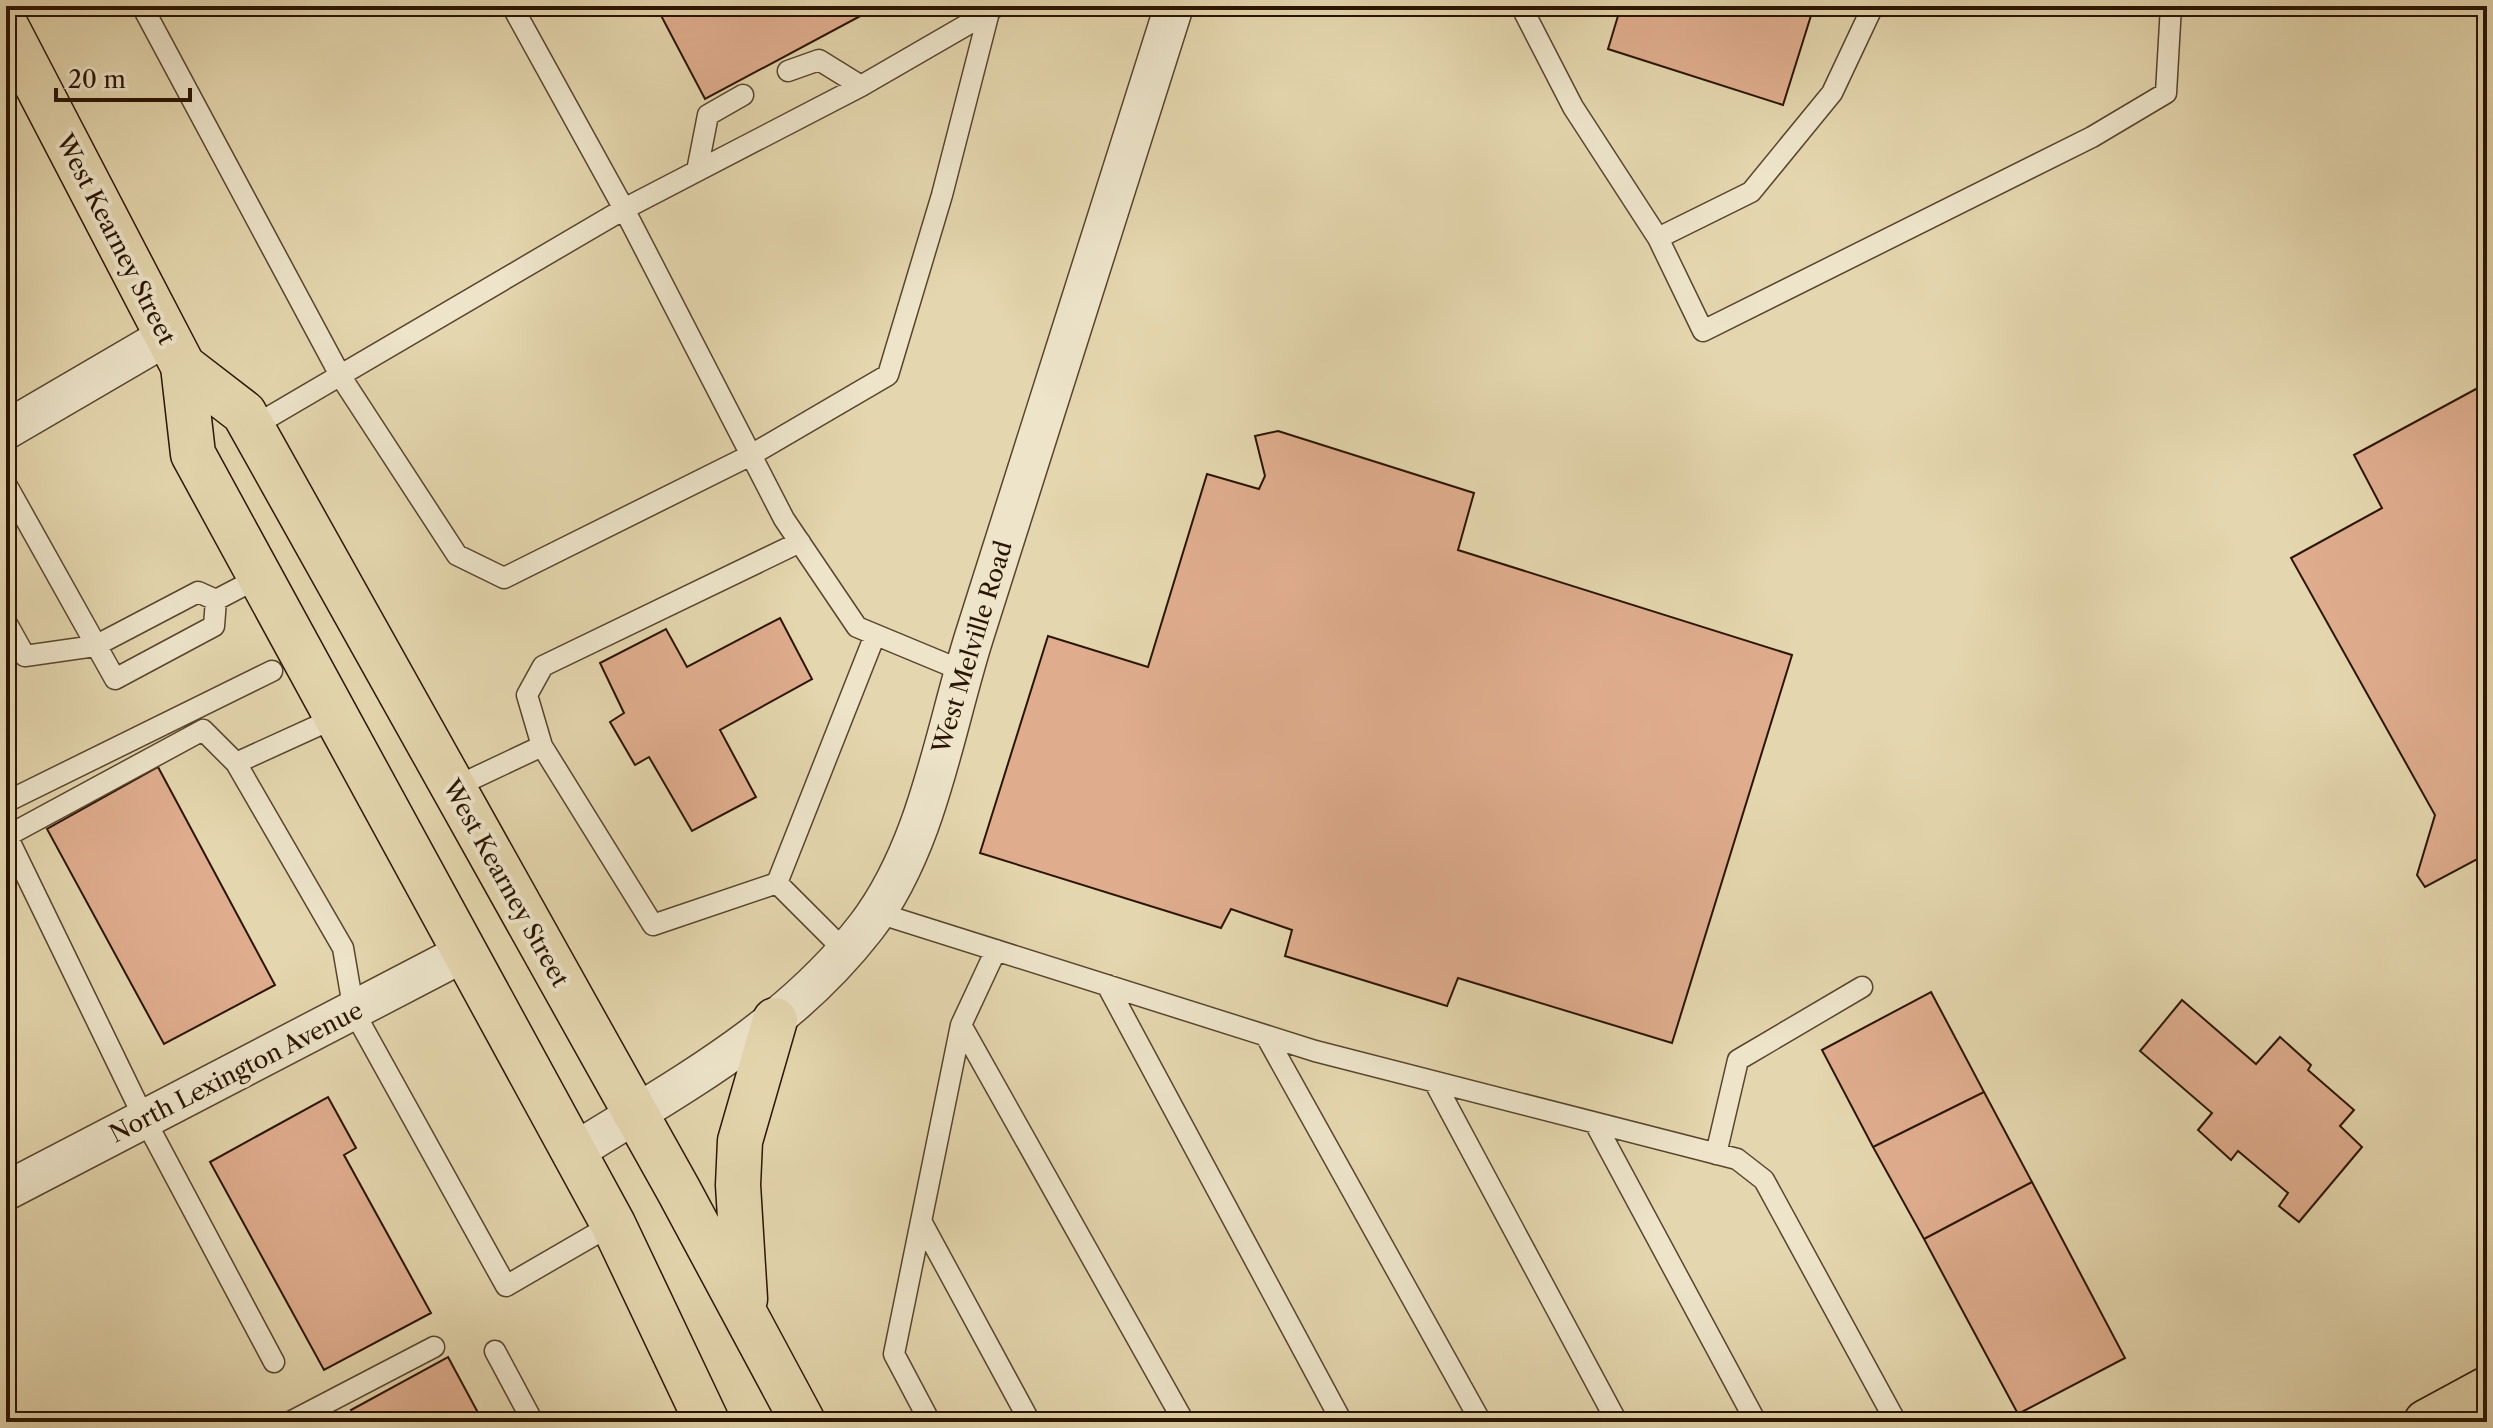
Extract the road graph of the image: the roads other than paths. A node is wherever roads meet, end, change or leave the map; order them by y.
1 (142, 6) edge
2 (512, 6) edge
3 (1521, 6) edge
4 (1873, 6) edge
5 (2171, 6) edge
6 (1172, 8) edge
7 (992, 9) edge
8 (6, 26) edge
9 (788, 71) dead end
10 (861, 86) junction
11 (743, 95) dead end
12 (697, 171) junction
13 (624, 209) junction
14 (1658, 238) junction
15 (175, 351) junction
16 (341, 377) junction
17 (252, 427) junction
18 (6, 430) edge
19 (751, 455) junction
20 (7, 487) edge
21 (800, 542) junction
22 (260, 577) junction
23 (216, 600) junction
24 (6, 622) edge
25 (875, 635) junction
26 (95, 646) junction
27 (272, 671) dead end
28 (963, 671) junction
29 (337, 717) junction
30 (542, 746) junction
31 (236, 763) junction
32 (453, 788) junction
33 (6, 802) edge
34 (7, 836) edge
35 (777, 883) junction
36 (875, 912) junction
37 (996, 950) junction
38 (845, 951) junction
39 (465, 952) junction
40 (1107, 985) junction
41 (1862, 987) dead end
42 (354, 1012) junction
43 (775, 1020) junction
44 (961, 1025) junction
45 (1266, 1036) junction
46 (1435, 1083) junction
47 (635, 1113) junction
48 (144, 1118) junction
49 (1595, 1123) junction
50 (574, 1152) junction
51 (1716, 1154) junction
52 (6, 1191) edge
53 (921, 1221) junction
54 (613, 1224) junction
55 (748, 1321) junction
56 (434, 1347) dead end
57 (495, 1351) dead end
58 (274, 1362) dead end
59 (2487, 1389) edge
60 (290, 1422) edge
61 (533, 1422) edge
62 (707, 1422) edge
63 (803, 1422) edge
64 (930, 1422) edge
65 (1030, 1422) edge
66 (1184, 1422) edge
67 (1342, 1422) edge
68 (1481, 1422) edge
69 (1617, 1422) edge
70 (1756, 1422) edge
71 (1896, 1422) edge
72 (2426, 1422) edge

1 - 16 lane
2 - 13 lane
3 - 14 lane
4 - 14 lane
5 - 14 lane
6 - 28 street, West Melville Road
7 - 10 lane
7 - 19 lane
8 - 15 main road, West Kearney Street
9 - 10 lane
10 - 12 lane
11 - 12 lane
12 - 13 lane
13 - 16 lane
13 - 19 lane
15 - 17 main road, West Kearney Street
15 - 18 street
15 - 22 main road, West Kearney Street
16 - 17 lane
16 - 19 lane
17 - 32 main road, West Kearney Street
19 - 21 lane
20 - 26 lane
21 - 25 lane
21 - 30 lane
22 - 23 lane
22 - 29 main road, West Kearney Street
23 - 26 lane
23 - 26 lane
24 - 26 lane
25 - 28 lane
25 - 35 lane
27 - 33 lane
28 - 36 street, West Melville Road
29 - 31 lane
29 - 39 main road, West Kearney Street
30 - 32 lane
30 - 35 lane
31 - 34 lane
31 - 42 lane
32 - 47 main road, West Kearney Street
34 - 48 lane
35 - 38 lane
36 - 37 lane
36 - 38 street, West Melville Road
37 - 40 lane
37 - 44 lane
38 - 43 street, West Melville Road
39 - 42 street, North Lexington Avenue
39 - 50 main road, West Kearney Street
40 - 45 lane
40 - 67 lane
41 - 51 lane
42 - 48 street, North Lexington Avenue
42 - 54 lane
43 - 47 street, West Melville Road
43 - 55 main road
44 - 53 lane
44 - 66 lane
45 - 46 lane
45 - 68 lane
46 - 49 lane
46 - 69 lane
47 - 50 street, West Melville Road
47 - 55 main road, West Kearney Street
48 - 52 street, North Lexington Avenue
48 - 58 lane
49 - 51 lane
49 - 70 lane
50 - 54 main road, West Kearney Street
51 - 71 lane
53 - 64 lane
53 - 65 lane
54 - 62 main road, West Kearney Street
55 - 63 main road, West Kearney Street
56 - 60 lane
57 - 61 lane
59 - 72 main road

